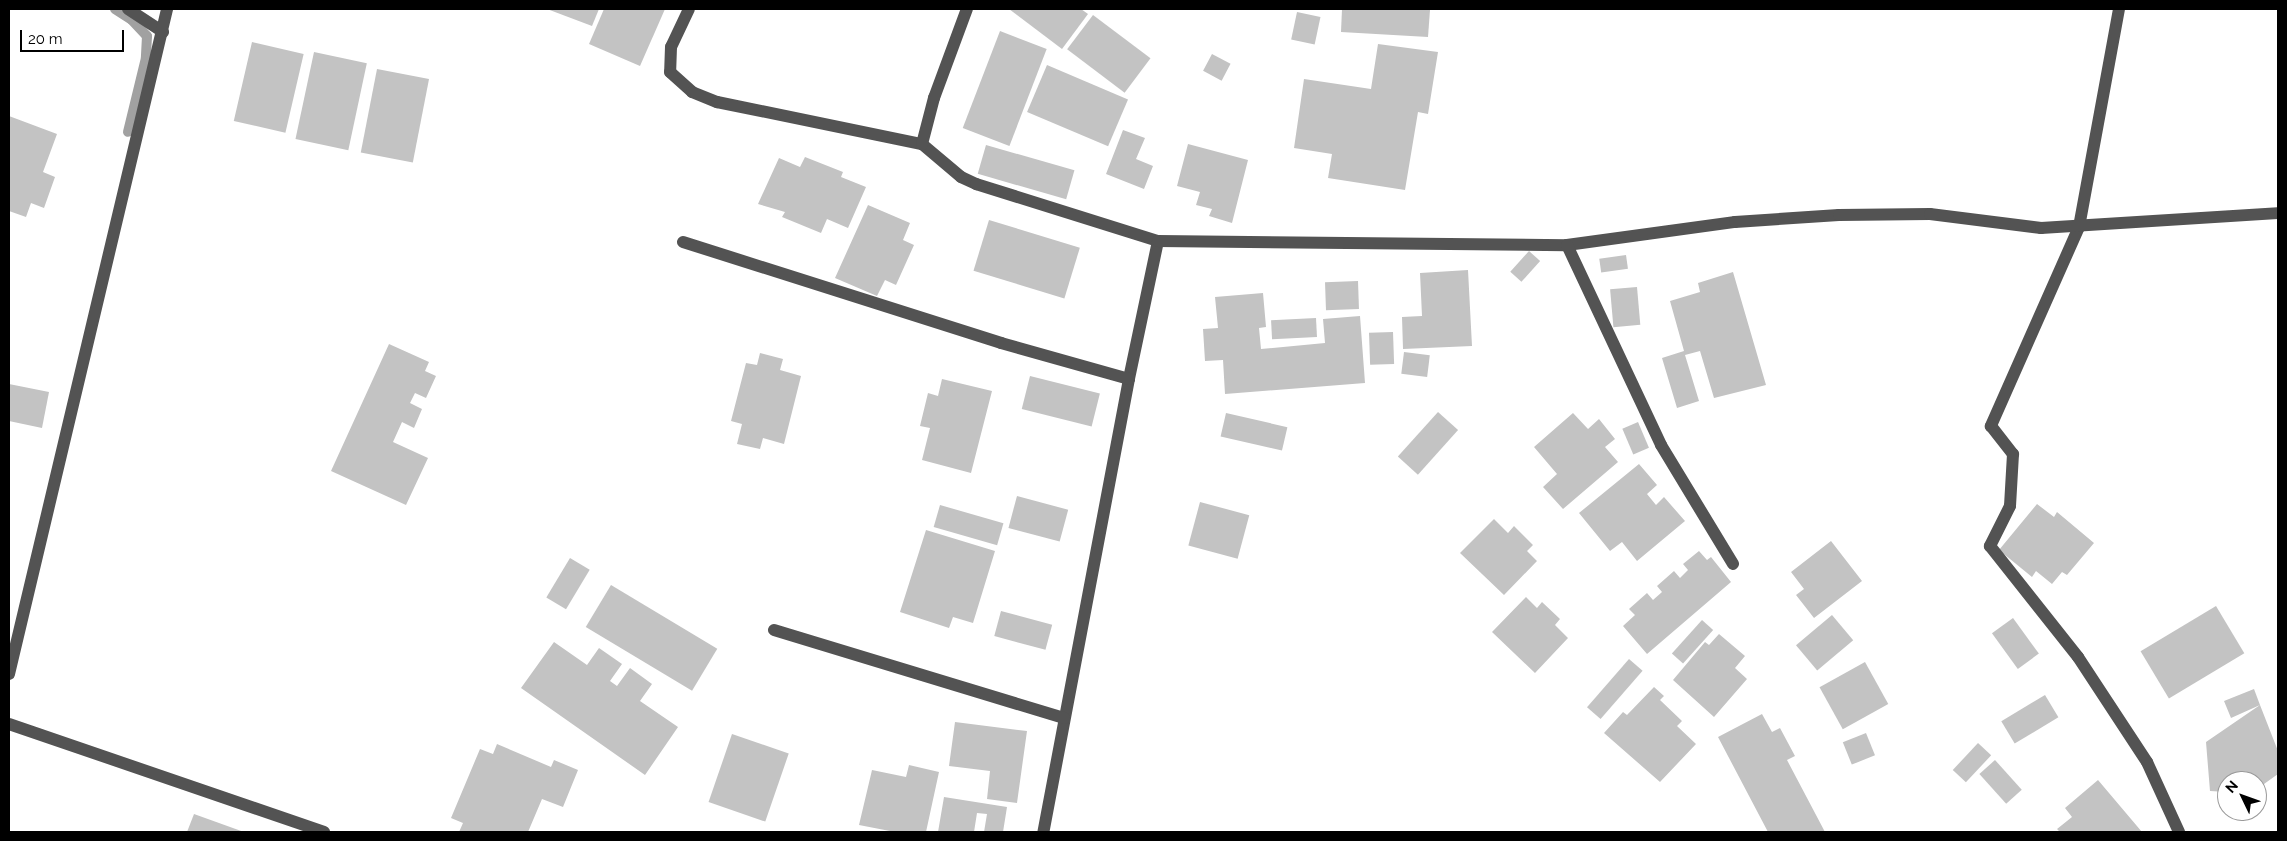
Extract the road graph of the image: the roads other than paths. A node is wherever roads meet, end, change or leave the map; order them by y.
1 (128, 9) edge
2 (167, 9) edge
3 (689, 9) edge
4 (967, 9) edge
5 (2119, 9) edge
6 (163, 32) junction
7 (922, 144) junction
8 (2278, 213) edge
9 (2079, 227) junction
10 (1158, 241) junction
11 (684, 242) dead end
12 (1567, 245) junction
13 (1129, 379) junction
14 (1734, 564) dead end
15 (774, 630) dead end
16 (9, 674) edge
17 (1064, 718) junction
18 (9, 724) edge
19 (324, 832) edge
20 (1043, 832) edge
21 (2179, 832) edge

1 - 6 street
2 - 6 street
3 - 7 street
4 - 7 street
5 - 9 street
6 - 16 street
7 - 10 street
8 - 9 street
9 - 12 street
9 - 21 street
10 - 12 street
10 - 13 street
11 - 13 street
12 - 14 street
13 - 17 street
15 - 17 street
17 - 20 street
18 - 19 street

